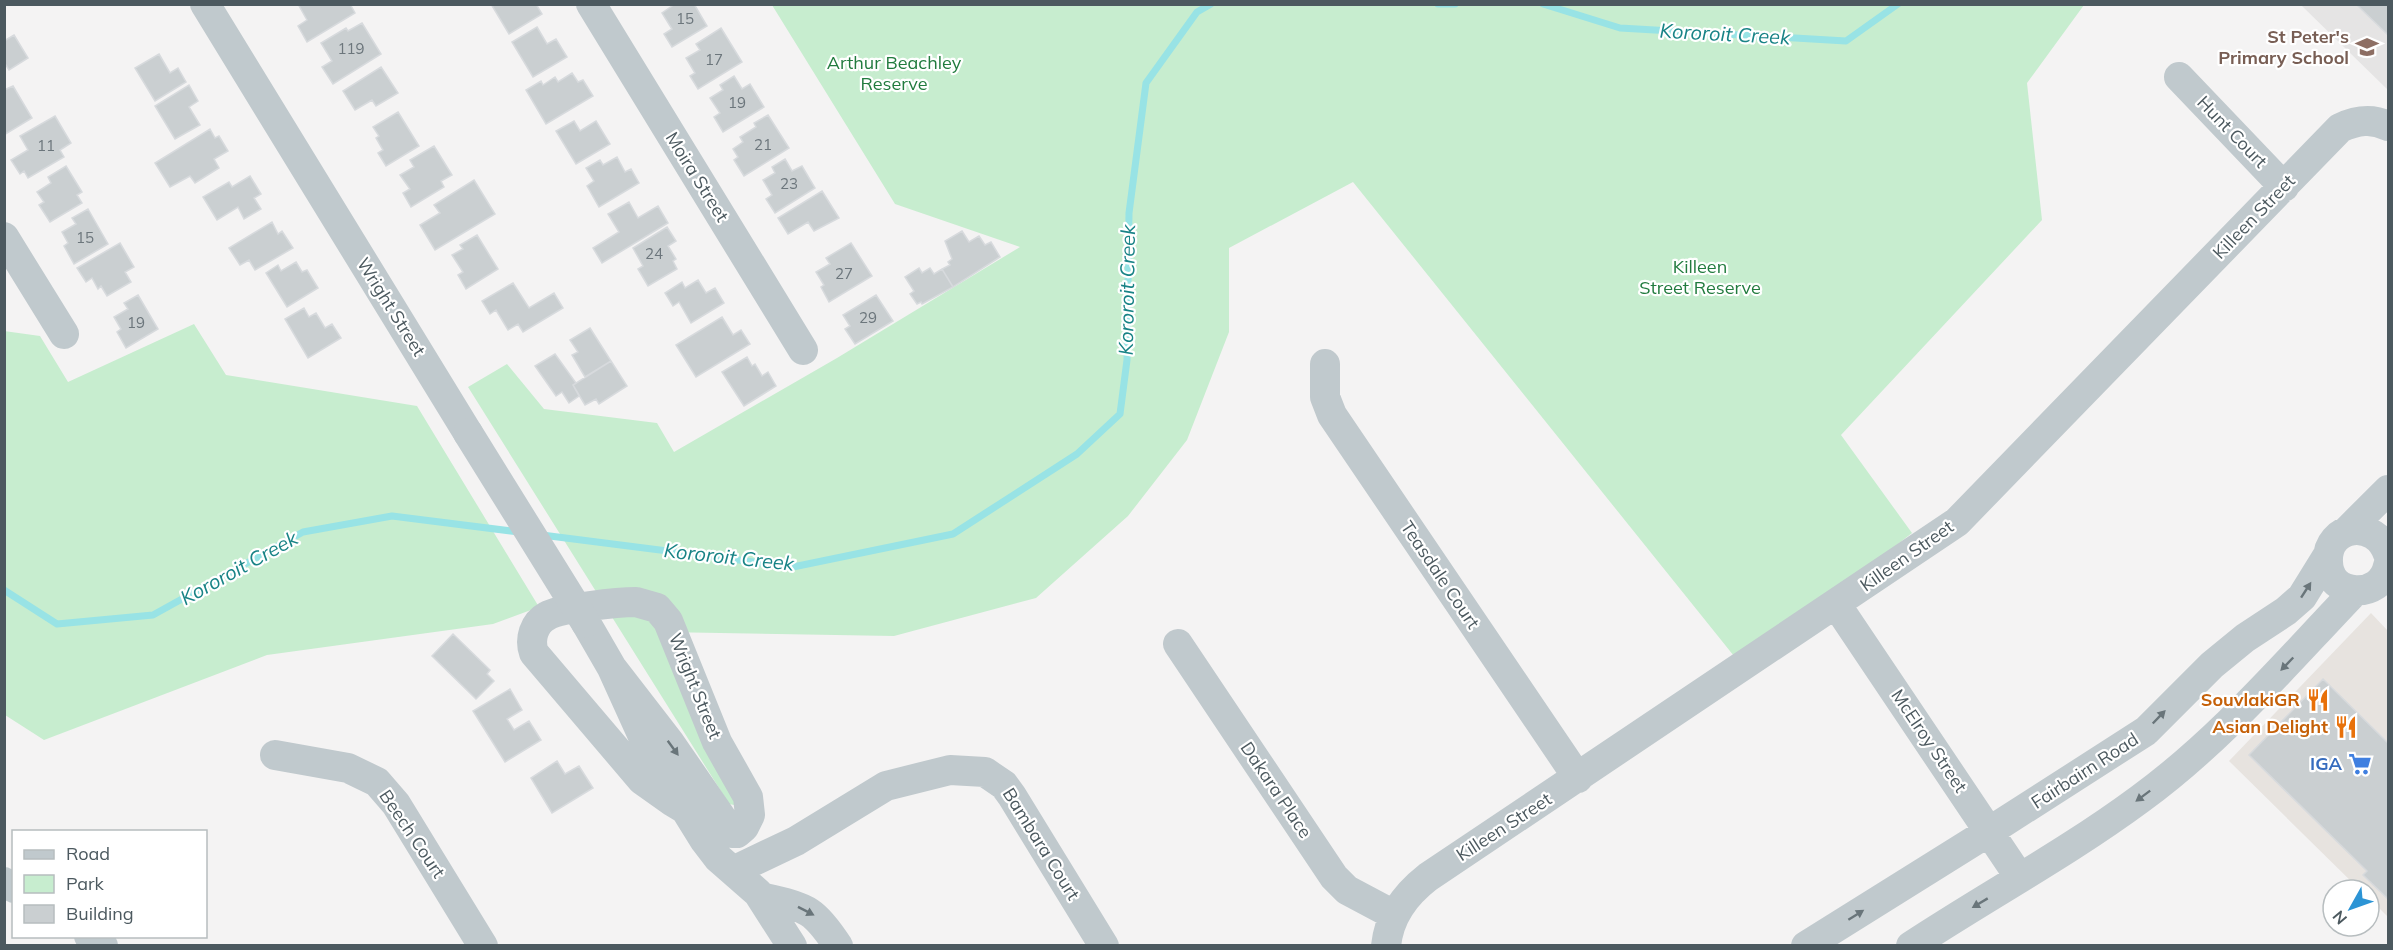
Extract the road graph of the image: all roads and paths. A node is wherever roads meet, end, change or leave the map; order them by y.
1 (205, 4) edge
2 (591, 4) edge
3 (2179, 77) dead end
4 (2388, 126) edge
5 (2284, 187) junction
6 (4, 237) edge
7 (64, 334) dead end
8 (803, 350) dead end
9 (1325, 364) dead end
10 (2388, 490) edge
11 (2347, 531) junction
12 (2388, 554) edge
13 (2328, 555) junction
14 (2378, 583) edge
15 (1836, 604) junction
16 (1178, 644) dead end
17 (612, 668) junction
18 (275, 755) dead end
19 (1578, 778) junction
20 (686, 811) junction
21 (1990, 831) junction
22 (732, 833) junction
23 (795, 841) junction
24 (743, 866) junction
25 (2020, 878) junction
26 (760, 895) junction
27 (1394, 915) junction
28 (483, 945) edge
29 (792, 945) edge
30 (838, 945) edge
31 (1104, 945) edge
32 (1386, 945) edge
33 (1806, 945) edge
34 (1911, 945) edge

1 - 17 street, Wright Street, bridge
2 - 8 street, Moira Street
3 - 5 street, Hunt Court
4 - 5 street, Killeen Street
5 - 15 street, Killeen Street
6 - 7 street
9 - 19 street, Teasdale Court
10 - 11 street
11 - 12 street
11 - 13 street, Fairbairn Road
13 - 14 street
21 -> 13 street, Fairbairn Road
14 -> 25 street
15 - 19 street, Killeen Street
15 - 21 street, McElroy Street
16 - 27 street, Dakara Place
17 - 20 street, Wright Street
17 -> 22 street, Wright Street
18 - 28 street, Beech Court
19 - 27 street, Killeen Street
20 - 22 street
20 - 22 street, Wright Street
20 - 24 street, Wright Street
21 - 25 street, McElroy Street
33 -> 21 street, Fairbairn Road
22 - 24 street, Wright Street
23 - 24 street, Bambara Court
23 - 26 street, Bambara Court
23 - 31 street, Bambara Court
24 - 26 street, Wright Street
25 -> 34 street
26 - 29 street, Wright Street
26 -> 30 street
27 - 32 street, Killeen Street

